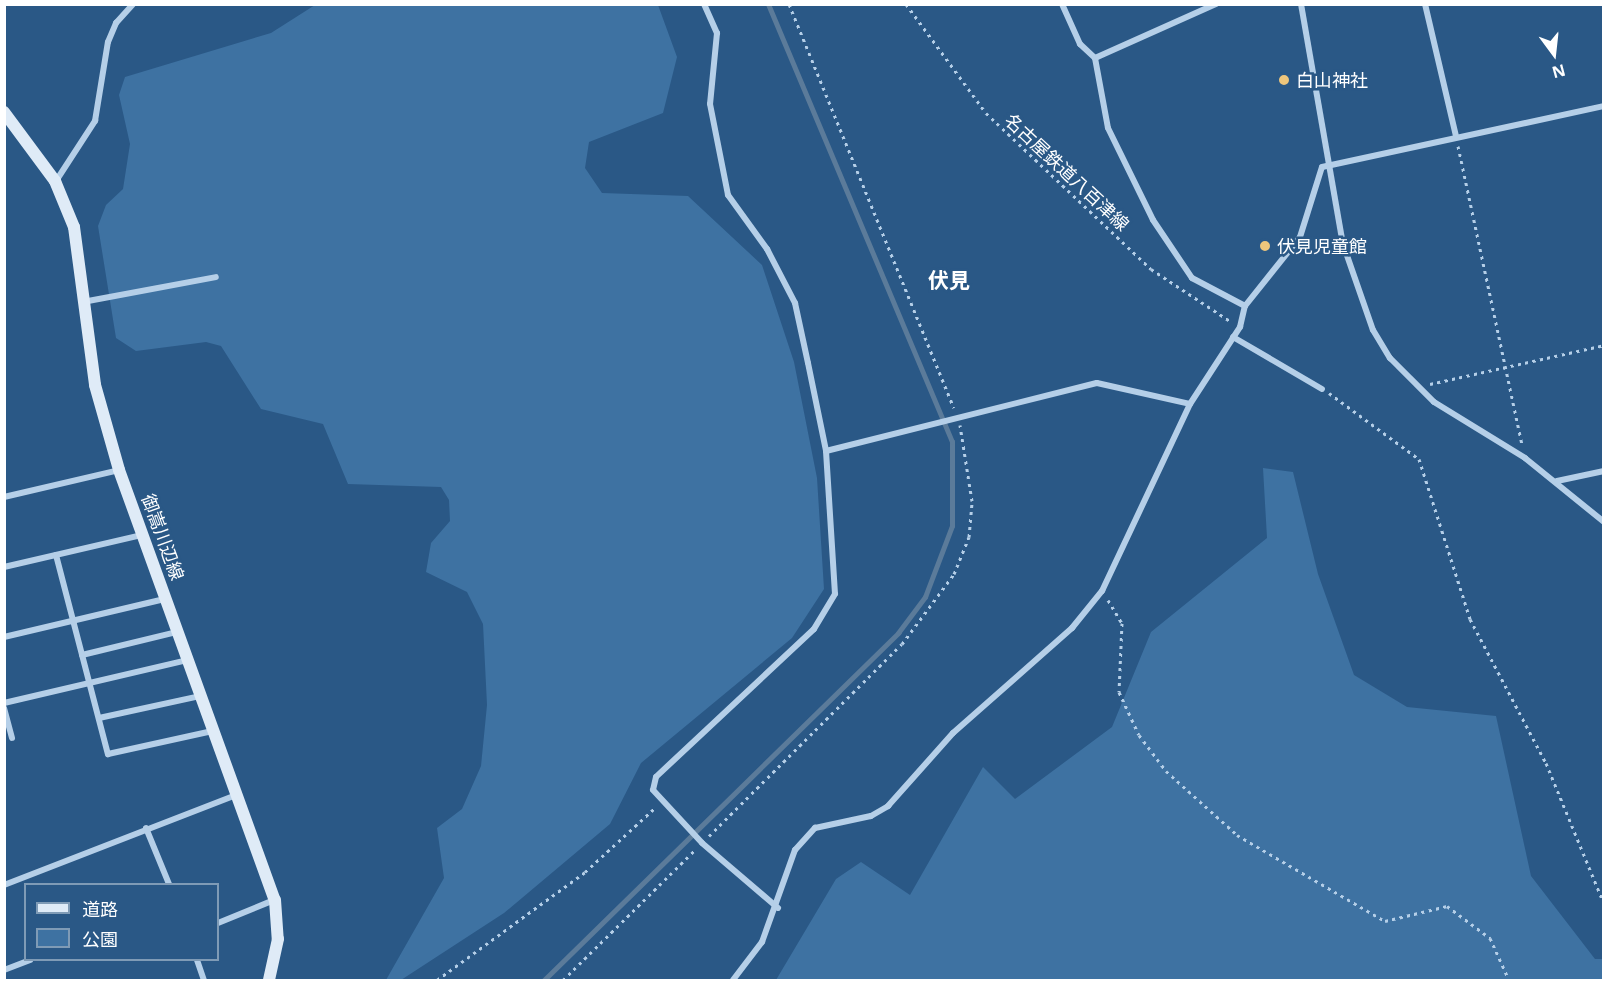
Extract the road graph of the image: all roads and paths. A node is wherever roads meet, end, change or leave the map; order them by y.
1 (133, 4) edge
2 (704, 4) edge
3 (906, 4) edge
4 (1062, 4) edge
5 (1216, 4) edge
6 (1301, 4) edge
7 (1425, 4) edge
8 (1095, 58) junction
9 (1604, 106) edge
10 (4, 112) edge
11 (1456, 136) junction
12 (1332, 164) junction
13 (55, 181) junction
14 (216, 276) dead end
15 (88, 301) junction
16 (1245, 306) junction
17 (1240, 327) junction
18 (1233, 337) junction
19 (1604, 345) edge
20 (1506, 367) junction
21 (1418, 386) junction
22 (1322, 389) joint
23 (1190, 404) junction
24 (826, 451) junction
25 (1525, 458) junction
26 (119, 470) junction
27 (1604, 471) edge
28 (1557, 481) junction
29 (4, 497) edge
30 (1604, 522) edge
31 (142, 535) junction
32 (56, 555) junction
33 (4, 567) edge
34 (1102, 591) junction
35 (166, 598) junction
36 (73, 619) junction
37 (177, 632) junction
38 (4, 637) edge
39 (82, 655) junction
40 (188, 660) junction
41 (90, 683) junction
42 (200, 696) junction
43 (4, 703) edge
44 (4, 708) edge
45 (99, 718) junction
46 (213, 731) junction
47 (12, 738) dead end
48 (236, 795) junction
49 (662, 802) junction
50 (146, 828) junction
51 (702, 843) junction
52 (168, 883) edge
53 (4, 885) edge
54 (275, 900) junction
55 (1604, 904) edge
56 (778, 908) junction
57 (219, 922) edge
58 (27, 961) edge
59 (197, 961) edge
60 (4, 970) edge
61 (203, 980) edge
62 (269, 981) edge
63 (437, 981) edge
64 (563, 981) edge
65 (733, 981) edge
66 (1509, 981) edge

1 - 13 street
2 - 24 street
3 - 17 path, 名古屋鉄道八百津線
4 - 8 street
5 - 8 street
6 - 12 street
7 - 11 street
8 - 16 street
9 - 11 street
10 - 13 main road, 御嵩川辺線
11 - 12 street
11 - 20 path
12 - 16 street
12 - 21 street
13 - 15 main road, 御嵩川辺線
14 - 15 street
15 - 26 main road, 御嵩川辺線
16 - 17 street
17 - 18 street
18 - 22 street
18 - 23 street
19 - 20 path
20 - 21 path
20 - 25 path
21 - 25 street
22 - 55 path
23 - 24 street
23 - 34 street
24 - 49 street
25 - 28 street
26 - 29 street
26 - 31 main road, 御嵩川辺線
27 - 28 street
28 - 30 street
31 - 32 street
31 - 35 main road, 御嵩川辺線
32 - 33 street
32 - 36 street
34 - 56 street
34 - 66 path
35 - 36 street
35 - 37 main road, 御嵩川辺線
36 - 38 street
36 - 39 street
37 - 39 street
37 - 40 main road, 御嵩川辺線
39 - 41 street
40 - 41 street
40 - 42 main road, 御嵩川辺線
41 - 43 street
41 - 45 street
42 - 45 street
42 - 46 main road, 御嵩川辺線
44 - 47 street
45 - 46 street
46 - 48 main road, 御嵩川辺線
48 - 50 street
48 - 54 main road, 御嵩川辺線
49 - 51 street
49 - 63 path
50 - 52 street
50 - 53 street
51 - 56 street
51 - 64 path
54 - 57 street
54 - 62 main road, 御嵩川辺線
56 - 65 street
58 - 60 street
59 - 61 street

